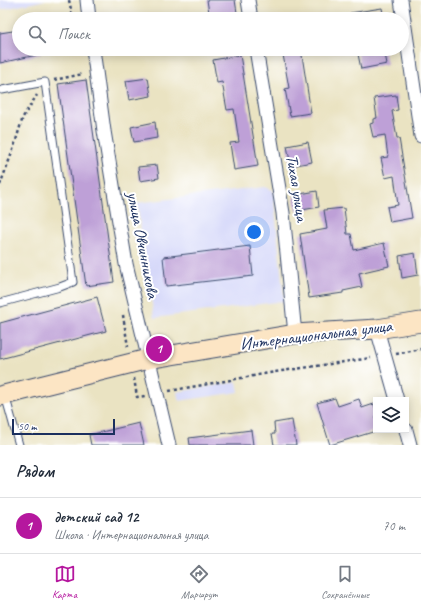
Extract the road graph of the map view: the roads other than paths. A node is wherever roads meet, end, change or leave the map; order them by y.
1 (87, 0) edge
2 (248, 0) edge
3 (401, 0) edge
4 (89, 12) edge
5 (250, 12) edge
6 (403, 12) edge
7 (409, 54) edge
8 (94, 56) edge
9 (257, 56) edge
10 (2, 90) dead end
11 (421, 136) edge
12 (0, 303) edge
13 (421, 322) edge
14 (377, 329) junction
15 (295, 334) junction
16 (140, 361) junction
17 (3, 396) edge
18 (396, 397) edge
19 (407, 433) edge
20 (19, 445) edge
21 (169, 445) edge
22 (410, 445) edge

1 - 4 street
2 - 5 street
3 - 6 street
7 - 11 street
8 - 16 street, улица Овчинникова
9 - 15 street, Тихая улица
10 - 12 lane
13 - 14 main road, Интернациональная улица
14 - 15 main road, Интернациональная улица
14 - 18 street
15 - 16 main road, Интернациональная улица
16 - 17 main road, Интернациональная улица
16 - 21 street, улица Овчинникова
17 - 20 lane
19 - 22 street

